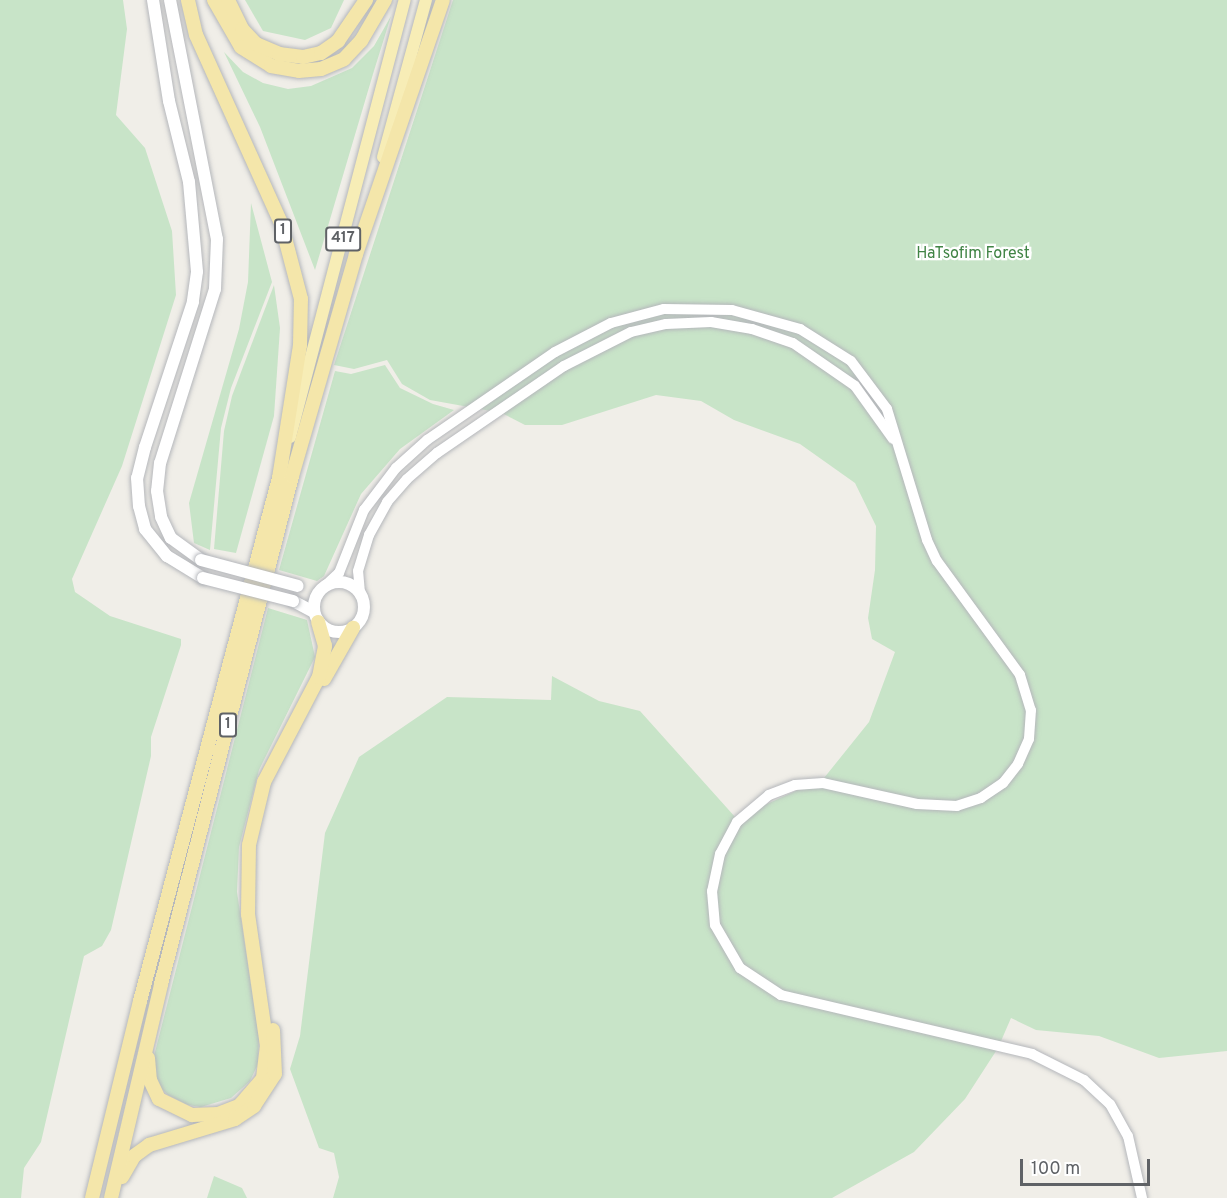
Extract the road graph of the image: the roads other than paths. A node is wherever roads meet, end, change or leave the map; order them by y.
1 (153, 0) edge
2 (170, 0) edge
3 (188, 0) edge
4 (214, 0) edge
5 (228, 0) edge
6 (366, 0) edge
7 (385, 0) edge
8 (405, 0) edge
9 (426, 0) edge
10 (443, 0) edge
11 (356, 254) junction
12 (907, 472) junction
13 (279, 478) junction
14 (324, 587) junction
15 (360, 593) junction
16 (316, 617) junction
17 (353, 628) junction
18 (296, 717) junction
19 (257, 968) junction
20 (161, 984) junction
21 (1141, 1195) edge
22 (92, 1198) edge
23 (112, 1198) edge

1 - 16 main road, bridge
2 - 14 main road, bridge
3 - 13 highway, 1
4 - 7 highway
5 - 6 highway
8 - 13 main road, 417
9 - 11 main road, 417
10 - 11 highway, 1
11 - 20 highway, 1
12 - 14 street
12 - 15 street
12 - 21 street
13 - 22 highway, 1
14 - 15 main road
14 - 16 main road
15 - 17 main road
16 - 17 main road
16 - 18 highway
17 - 18 highway
18 - 19 highway
19 - 20 highway
19 - 23 highway
20 - 23 highway, 1

